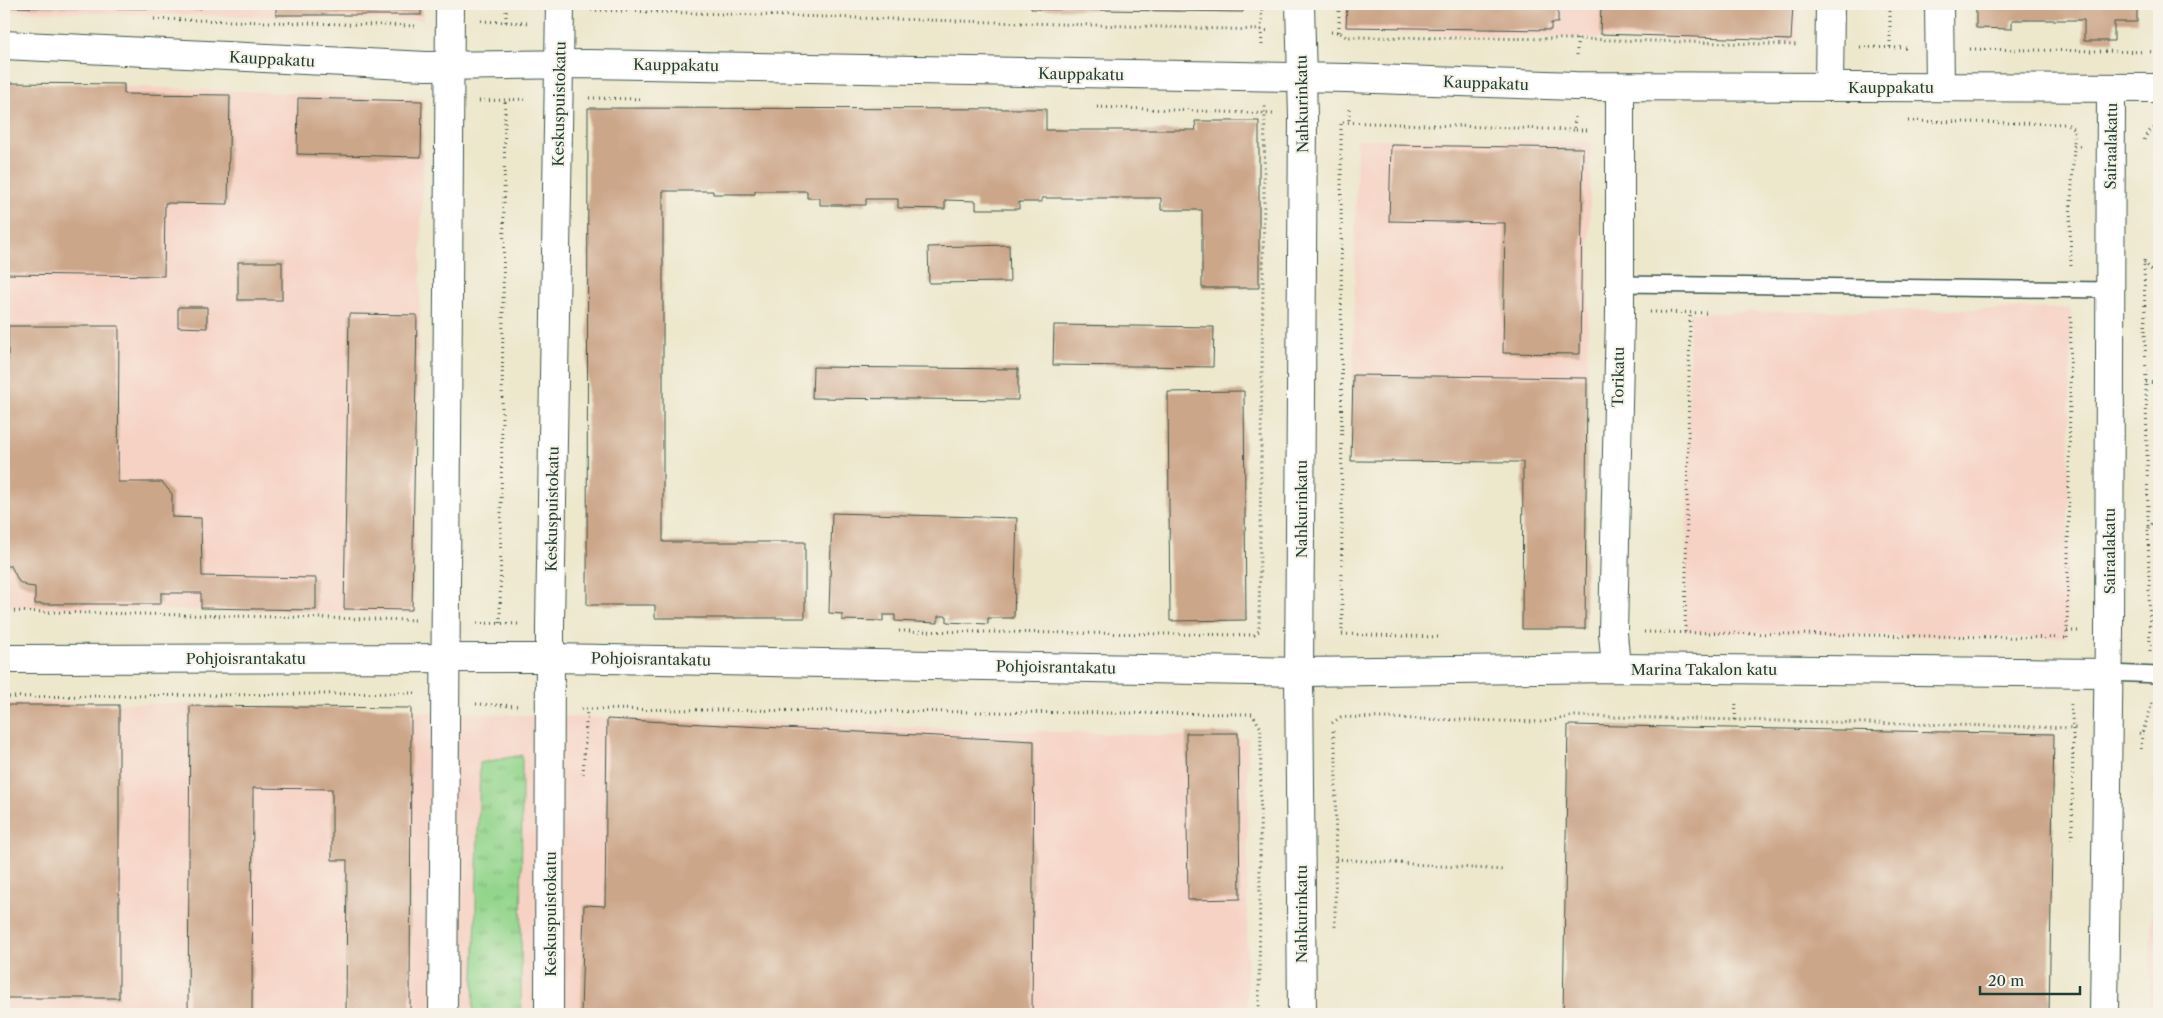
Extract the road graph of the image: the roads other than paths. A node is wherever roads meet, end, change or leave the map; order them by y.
1 (1300, 4) edge
2 (1830, 4) edge
3 (1939, 4) edge
4 (450, 12) edge
5 (560, 14) edge
6 (4, 45) edge
7 (560, 64) junction
8 (449, 66) junction
9 (1302, 77) junction
10 (1620, 87) junction
11 (1829, 87) junction
12 (1940, 87) junction
13 (2112, 88) junction
14 (2159, 88) edge
15 (1620, 284) junction
16 (2110, 290) junction
17 (445, 658) junction
18 (551, 658) junction
19 (4, 659) edge
20 (1616, 668) junction
21 (1299, 672) junction
22 (2109, 673) junction
23 (2159, 675) edge
24 (443, 1014) edge
25 (550, 1014) edge
26 (1302, 1014) edge
27 (2104, 1014) edge

1 - 9 street, Nahkurinkatu
2 - 11 street
3 - 12 street
4 - 8 street
5 - 7 street, Keskuspuistokatu
6 - 8 street, Kauppakatu
7 - 8 street, Kauppakatu
7 - 9 street, Kauppakatu
7 - 18 street, Keskuspuistokatu
8 - 17 street
9 - 10 street, Kauppakatu
9 - 21 street, Nahkurinkatu
10 - 11 street, Kauppakatu
10 - 15 street, Torikatu
11 - 12 street, Kauppakatu
12 - 13 street, Kauppakatu
13 - 14 street, Kauppakatu
13 - 16 street, Sairaalakatu
15 - 16 lane
15 - 20 street, Torikatu
16 - 22 street, Sairaalakatu
17 - 18 street, Pohjoisrantakatu
17 - 19 street, Pohjoisrantakatu
17 - 24 street
18 - 21 street, Pohjoisrantakatu
18 - 25 street, Keskuspuistokatu
20 - 21 street, Marina Takalon katu
20 - 22 street, Marina Takalon katu
21 - 26 street, Nahkurinkatu
22 - 23 lane
22 - 27 street, Sairaalakatu

